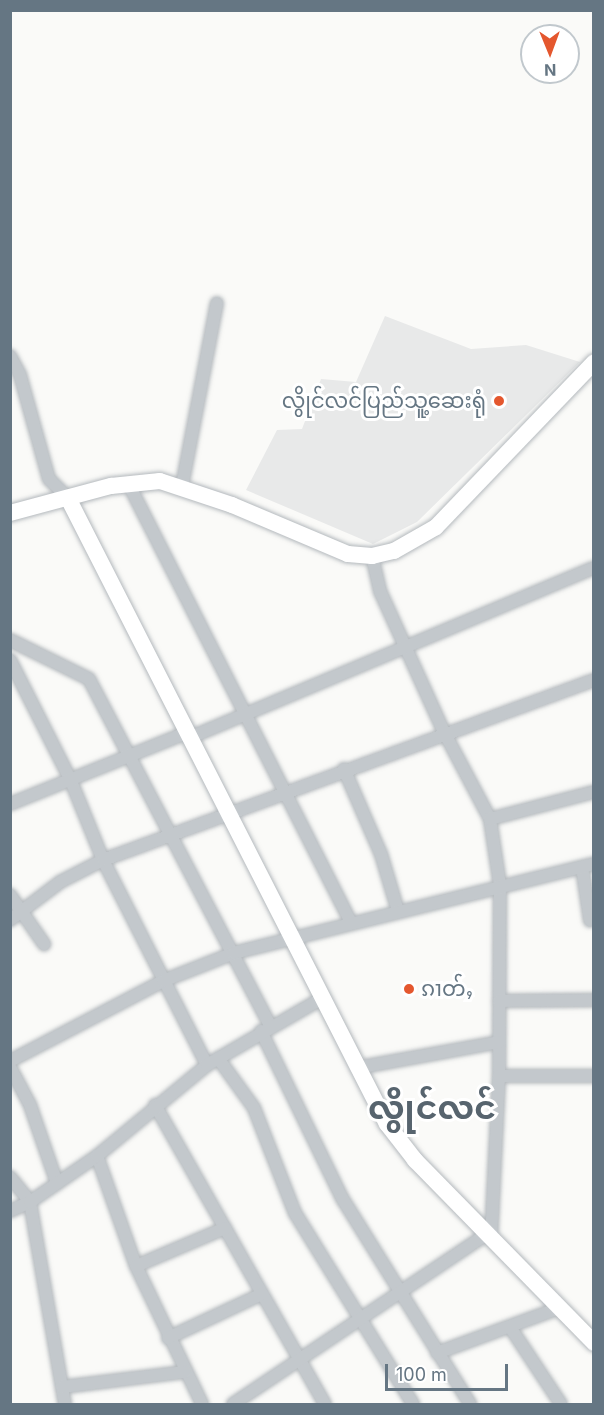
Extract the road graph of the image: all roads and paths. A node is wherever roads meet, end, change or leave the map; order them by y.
1 (217, 303) dead end
2 (11, 358) edge
3 (594, 362) edge
4 (128, 483) junction
5 (182, 486) junction
6 (68, 498) junction
7 (10, 513) edge
8 (372, 556) junction
9 (594, 568) edge
10 (10, 640) edge
11 (406, 648) junction
12 (10, 660) edge
13 (594, 680) edge
14 (247, 712) junction
15 (444, 732) junction
16 (188, 735) junction
17 (131, 757) junction
18 (344, 769) junction
19 (71, 781) junction
20 (284, 791) junction
21 (594, 792) edge
22 (10, 804) edge
23 (228, 815) junction
24 (490, 819) junction
25 (171, 836) junction
26 (104, 860) junction
27 (588, 865) edge
28 (500, 885) junction
29 (10, 895) edge
30 (21, 911) junction
31 (398, 911) junction
32 (594, 919) edge
33 (10, 920) edge
34 (351, 923) junction
35 (290, 938) junction
36 (44, 944) dead end
37 (234, 953) junction
38 (163, 981) junction
39 (321, 999) junction
40 (499, 1000) junction
41 (594, 1000) edge
42 (265, 1028) junction
43 (499, 1041) junction
44 (218, 1058) junction
45 (10, 1061) edge
46 (207, 1065) junction
47 (10, 1067) edge
48 (356, 1068) junction
49 (499, 1076) junction
50 (594, 1076) edge
51 (154, 1105) junction
52 (97, 1156) junction
53 (10, 1177) edge
54 (57, 1184) junction
55 (30, 1202) junction
56 (10, 1211) edge
57 (225, 1228) junction
58 (489, 1236) junction
59 (136, 1266) junction
60 (398, 1292) junction
61 (262, 1294) junction
62 (559, 1308) junction
63 (360, 1319) junction
64 (510, 1327) junction
65 (168, 1338) junction
66 (593, 1340) edge
67 (437, 1353) junction
68 (300, 1359) junction
69 (185, 1372) junction
70 (62, 1388) junction
71 (246, 1401) edge
72 (66, 1404) edge
73 (202, 1404) edge
74 (233, 1404) edge
75 (325, 1404) edge
76 (413, 1404) edge
77 (470, 1404) edge
78 (561, 1404) edge

1 - 5 street
2 - 6 street
3 - 8 highway
4 - 5 highway
4 - 6 highway
4 - 14 street
5 - 8 highway
6 - 7 highway
6 - 16 highway
8 - 11 street
9 - 11 street
10 - 17 street
11 - 14 street
11 - 15 street
12 - 19 street
13 - 15 street
14 - 16 street
14 - 20 street
15 - 18 street
15 - 24 street
16 - 17 street
16 - 23 highway
17 - 19 street
17 - 25 street
18 - 20 street
18 - 31 street
19 - 22 street
19 - 26 street
20 - 23 street
20 - 34 street
21 - 24 street
23 - 25 street
23 - 35 highway
24 - 28 street
25 - 26 street
25 - 37 street
26 - 30 street
26 - 38 street
27 - 28 street
27 - 32 street
28 - 31 street
28 - 40 street
29 - 30 street
30 - 33 street
30 - 36 street
31 - 34 street
34 - 35 street
35 - 37 street
35 - 39 highway
37 - 38 street
37 - 42 street
38 - 45 street
38 - 46 street
39 - 42 street
39 - 48 highway
40 - 41 street
40 - 43 street
42 - 44 street
42 - 60 street
43 - 48 street
43 - 49 street
44 - 46 street
44 - 63 street
46 - 51 street
47 - 54 street
48 - 58 highway
49 - 50 street
49 - 58 street
51 - 52 street
51 - 57 street
52 - 54 street
52 - 59 street
53 - 55 street
54 - 55 street
55 - 56 street
55 - 70 street
57 - 59 street
57 - 61 street
58 - 60 street
58 - 62 highway
59 - 65 street
60 - 63 street
60 - 67 street
61 - 65 street
61 - 68 street
62 - 64 street
62 - 66 highway
63 - 68 street
63 - 76 street
64 - 67 street
64 - 78 street
65 - 69 street
67 - 77 street
68 - 71 street
68 - 75 street
69 - 70 street
69 - 73 street
70 - 72 street
71 - 74 street

